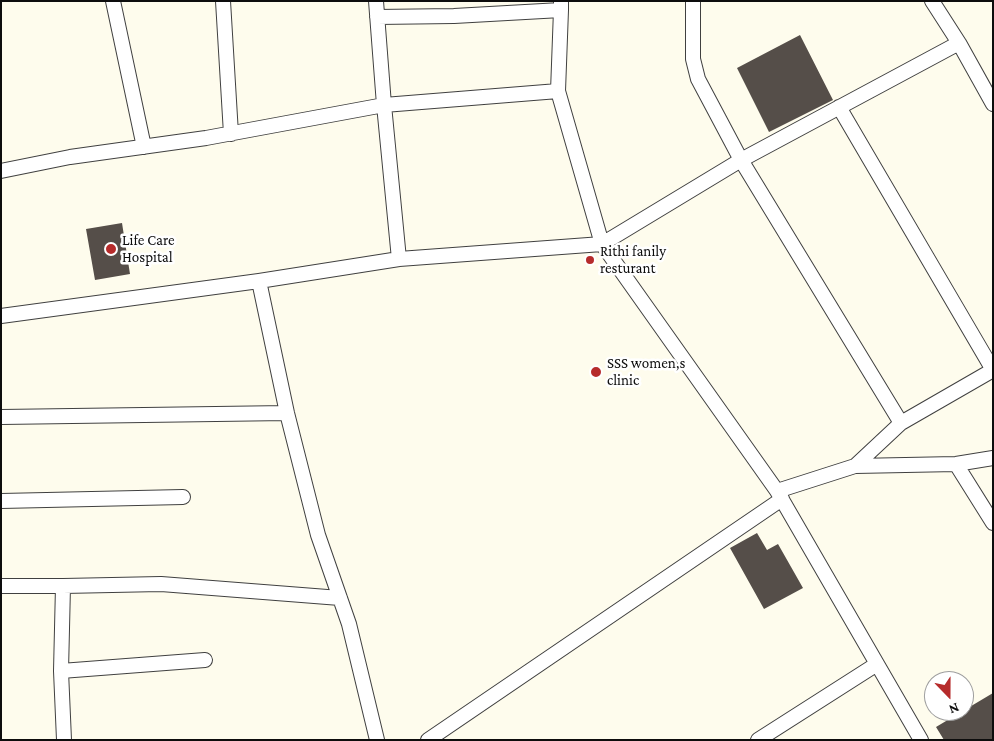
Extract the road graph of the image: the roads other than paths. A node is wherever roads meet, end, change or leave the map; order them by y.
1 (113, 1) edge
2 (223, 1) edge
3 (376, 1) edge
4 (454, 1) edge
5 (693, 1) edge
6 (932, 1) edge
7 (561, 6) edge
8 (454, 16) junction
9 (377, 17) junction
10 (959, 43) junction
11 (558, 91) junction
12 (993, 104) edge
13 (384, 105) junction
14 (839, 107) junction
15 (231, 134) junction
16 (144, 147) junction
17 (741, 160) junction
18 (1, 172) edge
19 (602, 244) junction
20 (399, 259) junction
21 (259, 281) junction
22 (1, 316) edge
23 (993, 370) edge
24 (287, 413) junction
25 (1, 417) edge
26 (901, 423) junction
27 (993, 458) edge
28 (956, 464) junction
29 (855, 466) junction
30 (779, 495) junction
31 (183, 497) dead end
32 (1, 501) edge
33 (993, 523) edge
34 (1, 586) edge
35 (62, 586) junction
36 (340, 598) junction
37 (205, 660) dead end
38 (877, 664) junction
39 (61, 671) junction
40 (64, 740) edge
41 (377, 740) edge
42 (428, 740) edge
43 (758, 740) edge
44 (921, 740) edge

1 - 16 street
2 - 15 street
3 - 9 street
4 - 8 street
5 - 17 street
6 - 10 street
7 - 8 street
7 - 11 street
8 - 9 street
9 - 13 street
10 - 12 street
10 - 14 street
11 - 13 street
11 - 19 street
13 - 15 street
13 - 20 street
14 - 17 street
14 - 23 street
15 - 16 street
16 - 18 street
17 - 19 street
17 - 26 street
19 - 20 street
19 - 30 street
20 - 21 street
21 - 22 street
21 - 24 street
23 - 26 street
24 - 25 street
24 - 36 street
26 - 29 street
27 - 28 street
28 - 29 street
28 - 33 street
29 - 30 street
30 - 38 street
30 - 42 street
31 - 32 street
34 - 35 street
35 - 36 street
35 - 39 street
36 - 41 street
37 - 39 street
38 - 43 street
38 - 44 street
39 - 40 street

